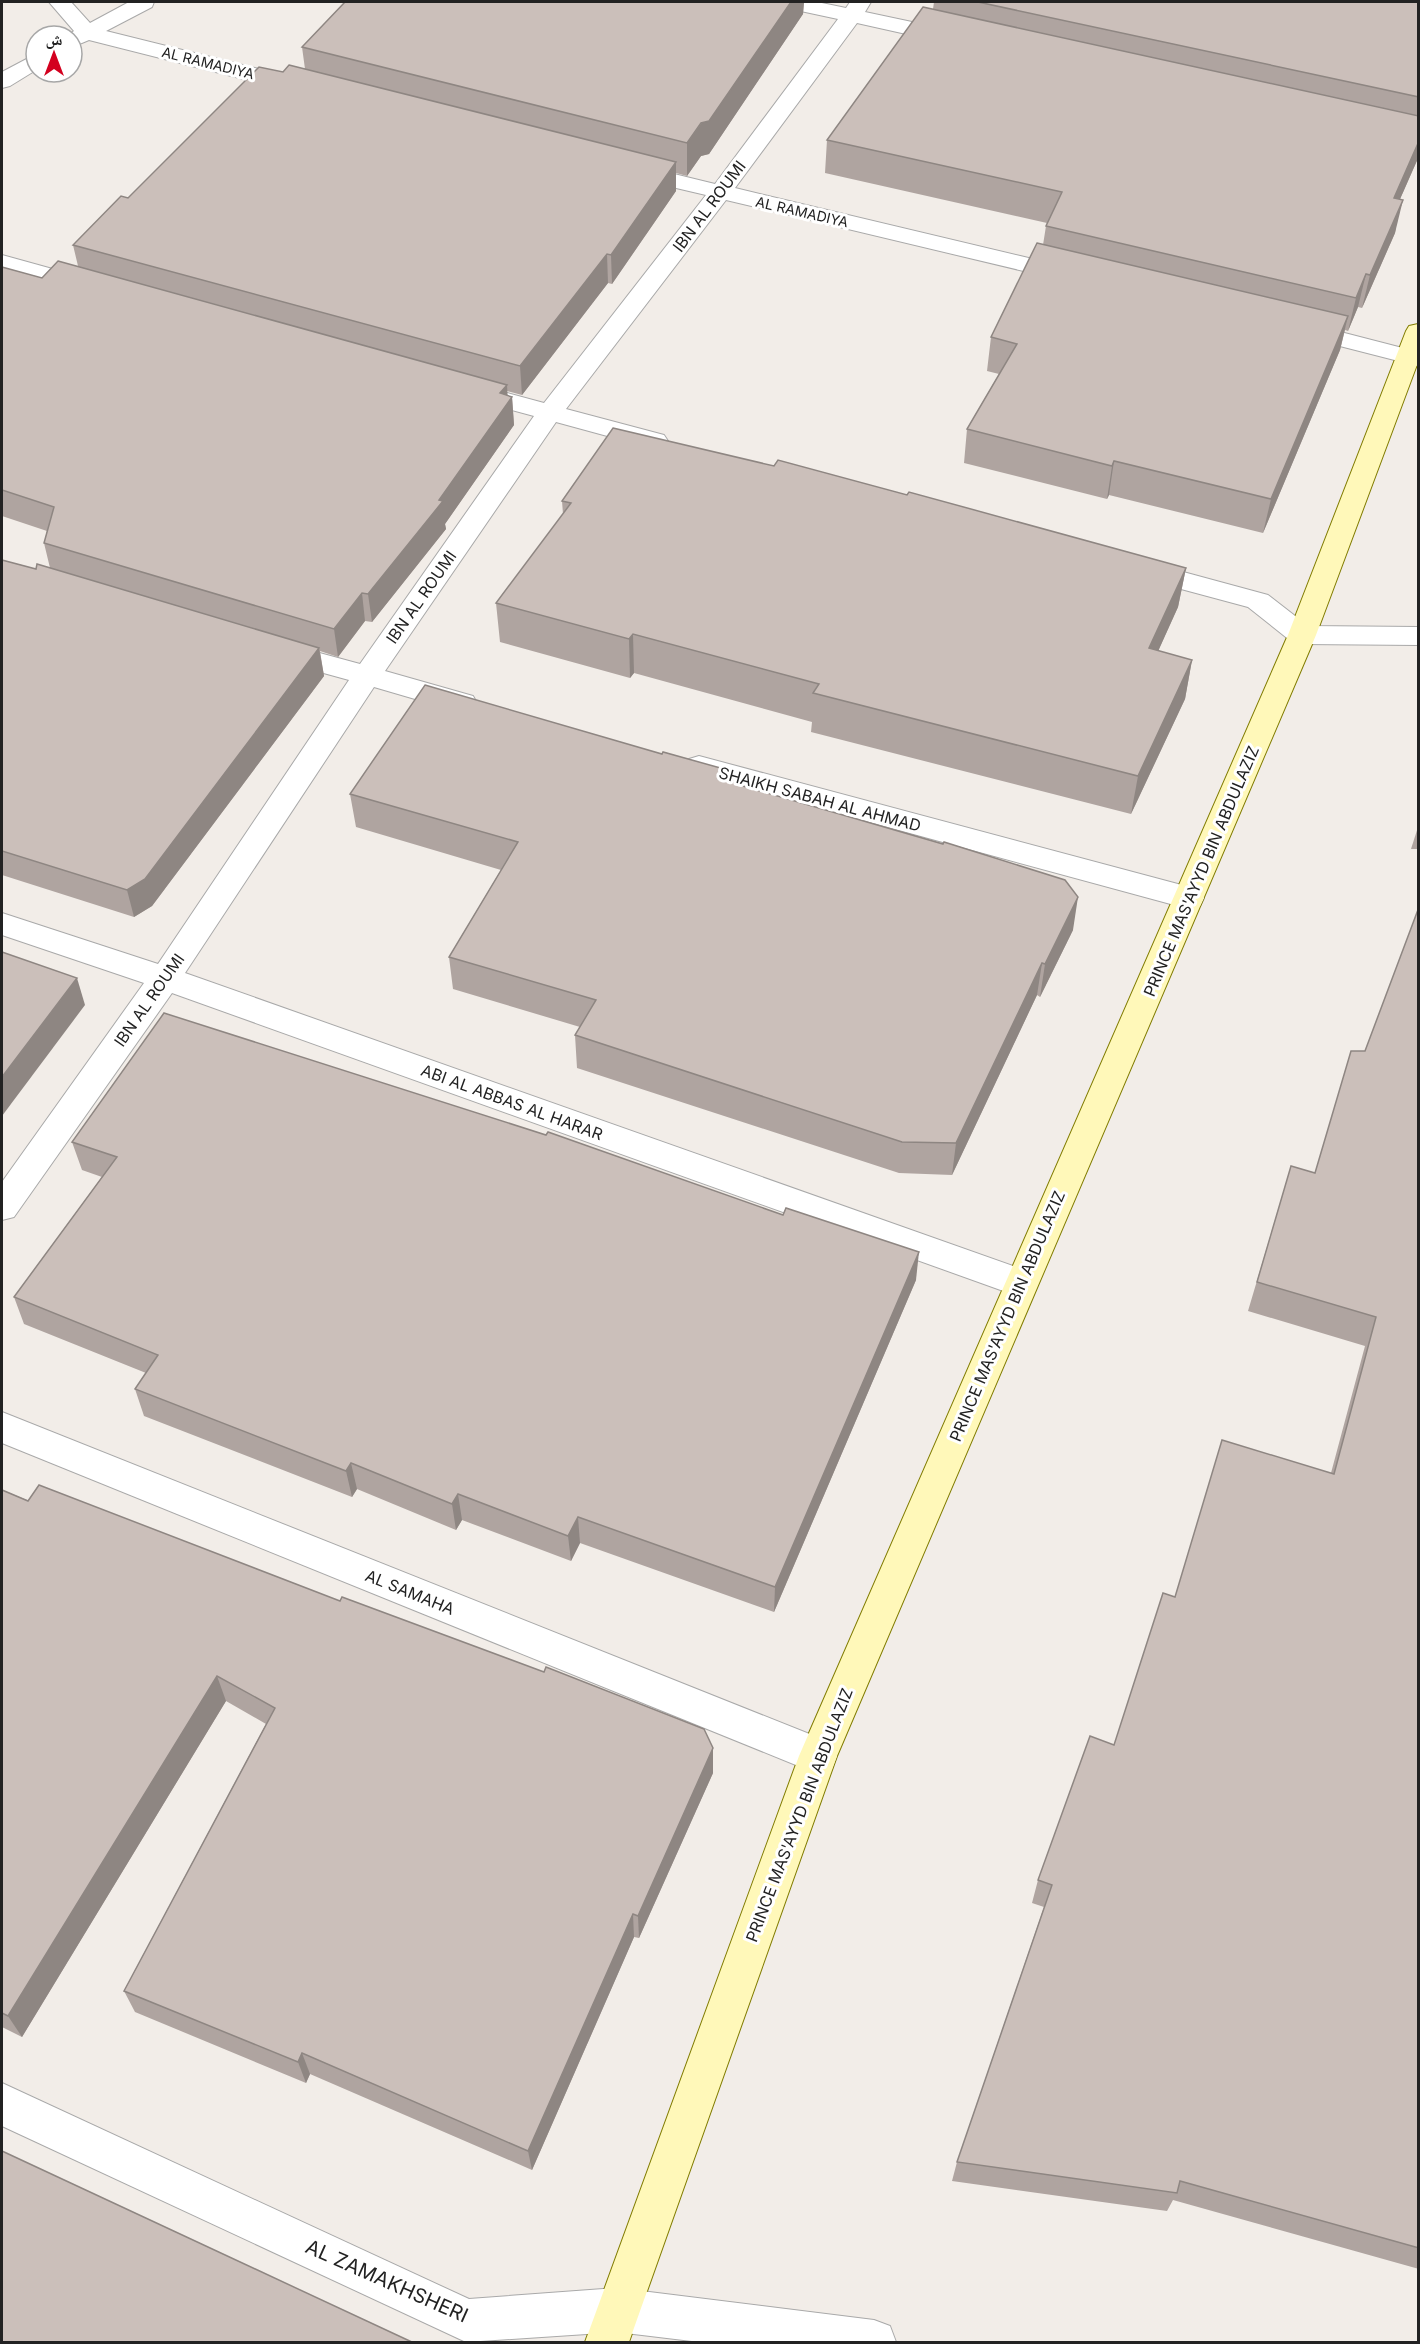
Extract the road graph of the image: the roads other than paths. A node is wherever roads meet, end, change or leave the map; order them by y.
1 (60, 2) edge
2 (144, 2) edge
3 (790, 2) edge
4 (856, 8) edge
5 (73, 24) edge
6 (84, 35) edge
7 (84, 38) edge
8 (967, 40) edge
9 (24, 68) edge
10 (2, 81) edge
11 (317, 91) edge
12 (617, 167) edge
13 (720, 193) junction
14 (2, 262) edge
15 (1094, 281) edge
16 (116, 294) edge
17 (1281, 324) edge
18 (1416, 348) edge
19 (446, 384) edge
20 (549, 412) junction
21 (675, 446) edge
22 (1120, 564) edge
23 (1302, 635) junction
24 (1419, 636) edge
25 (252, 643) edge
26 (366, 677) junction
27 (492, 711) edge
28 (675, 760) edge
29 (1189, 898) junction
30 (2, 924) edge
31 (165, 978) junction
32 (2, 1207) edge
33 (1021, 1283) junction
34 (2, 1427) edge
35 (818, 1756) junction
36 (2, 2104) edge
37 (612, 2326) edge
38 (582, 2343) edge
39 (874, 2343) edge

1 - 5 street
2 - 6 street
3 - 4 street
4 - 8 street
4 - 13 street, IBN AL ROUMI
7 - 11 street, AL RAMADIYA
9 - 10 street
12 - 13 street, AL RAMADIYA
13 - 15 street, AL RAMADIYA
13 - 20 street, IBN AL ROUMI
14 - 16 street
17 - 18 street
18 - 23 street, PRINCE MAS'AYYD BIN ABDULAZIZ
19 - 20 street
20 - 21 street
20 - 26 street, IBN AL ROUMI
22 - 23 street
23 - 24 street
23 - 29 street, PRINCE MAS'AYYD BIN ABDULAZIZ
25 - 26 street
26 - 27 street
26 - 31 street, IBN AL ROUMI
28 - 29 street, SHAIKH SABAH AL AHMAD
29 - 33 street, PRINCE MAS'AYYD BIN ABDULAZIZ
30 - 31 street, ABI AL ABBAS AL HARAR
31 - 32 street, IBN AL ROUMI
31 - 33 street, ABI AL ABBAS AL HARAR
33 - 35 street, PRINCE MAS'AYYD BIN ABDULAZIZ
34 - 35 street, AL SAMAHA
35 - 37 street, PRINCE MAS'AYYD BIN ABDULAZIZ
36 - 37 street, AL ZAMAKHSHERI
37 - 38 street
37 - 39 street, AL ZAMAKHSHERI

